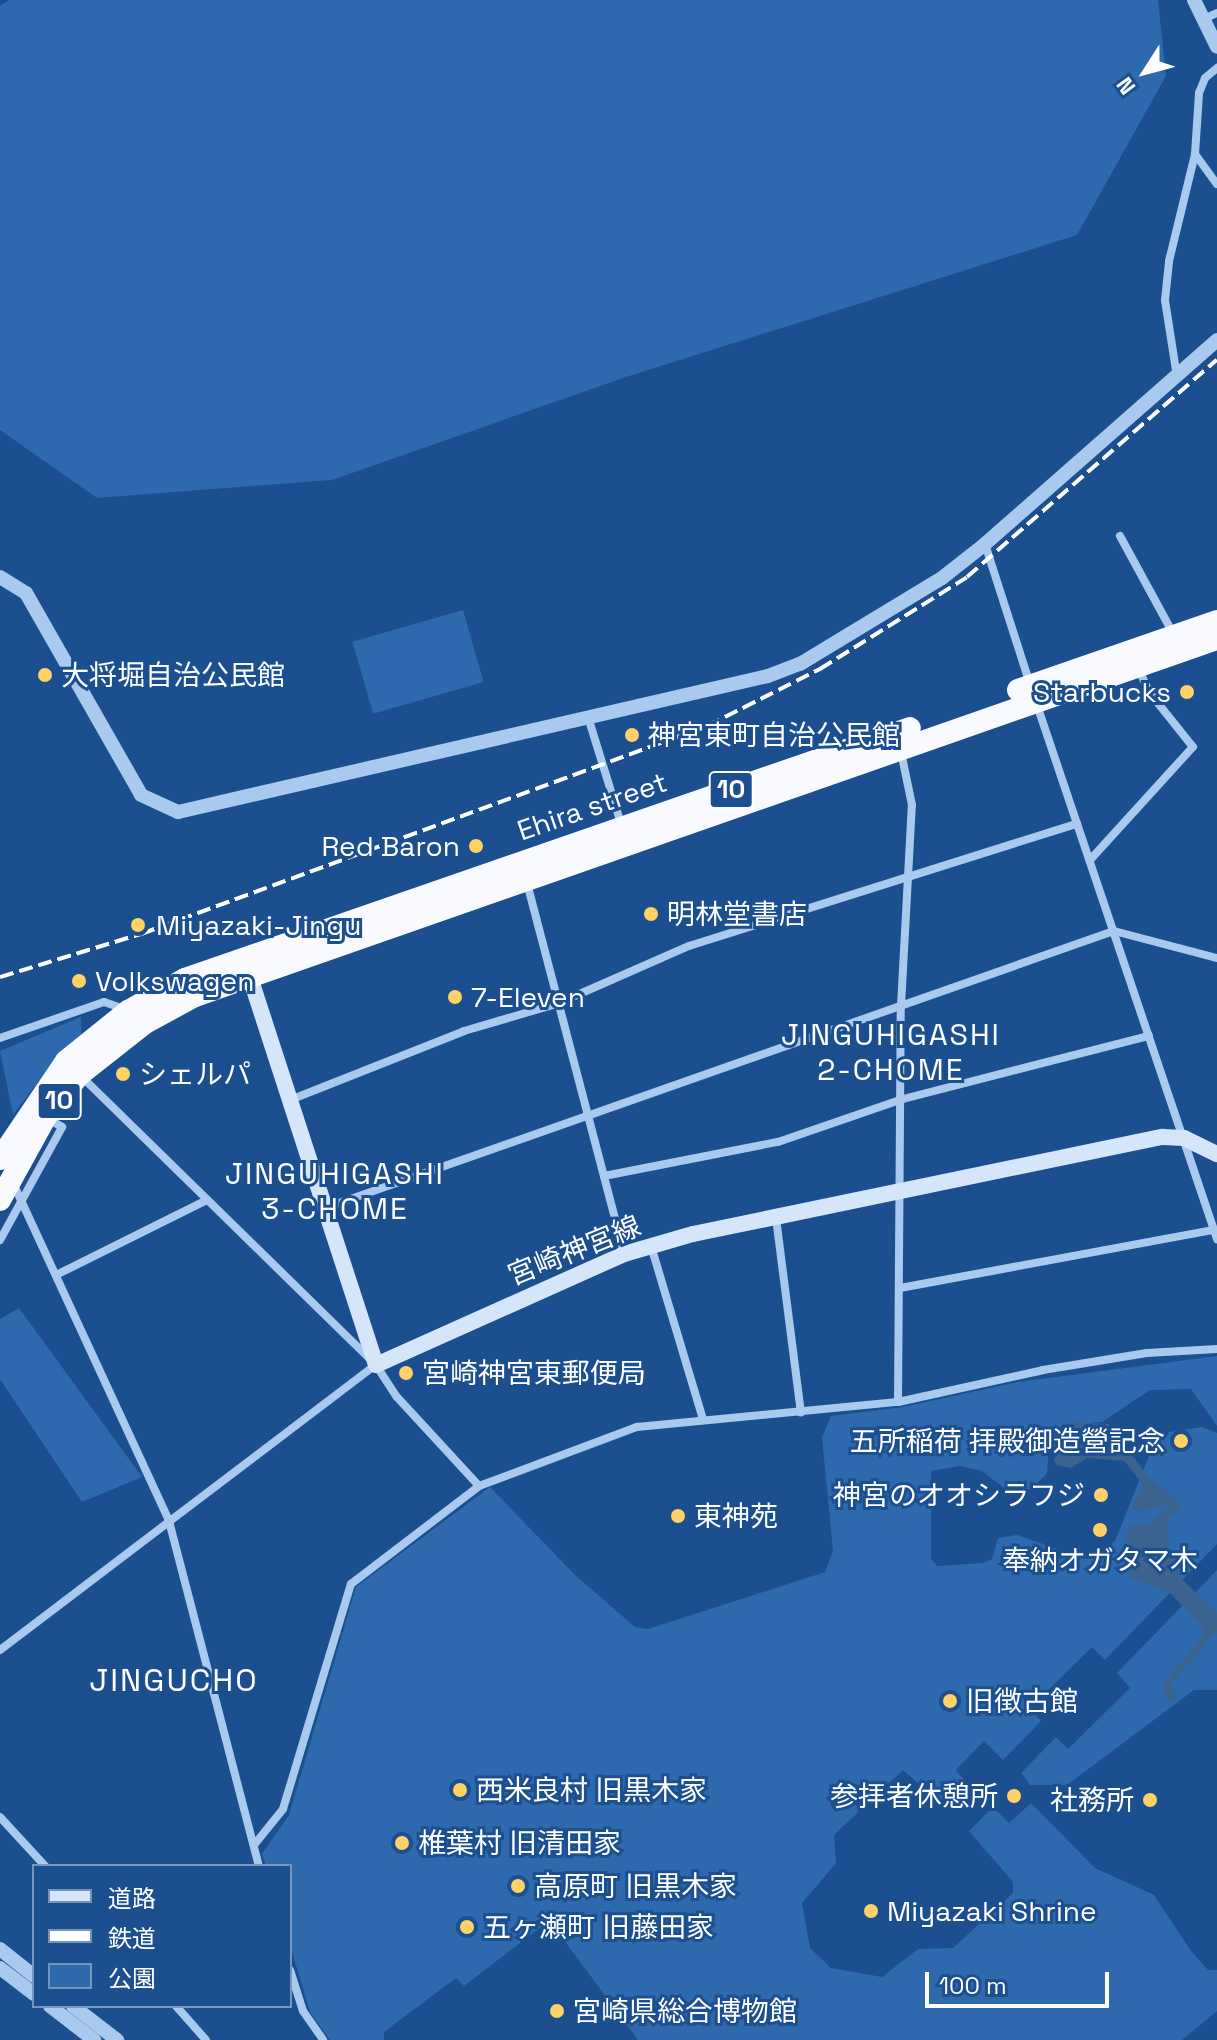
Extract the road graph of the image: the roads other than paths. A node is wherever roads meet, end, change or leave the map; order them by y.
1 (1194, 0) edge
2 (1210, 16) edge
3 (1217, 47) edge
4 (1217, 68) edge
5 (1195, 154) junction
6 (1217, 184) edge
7 (1217, 340) edge
8 (1177, 378) junction
9 (1120, 536) dead end
10 (985, 544) junction
11 (0, 577) edge
12 (1217, 621) edge
13 (1174, 636) junction
14 (1217, 639) edge
15 (1137, 666) junction
16 (1033, 693) junction
17 (588, 717) junction
18 (899, 747) junction
19 (1077, 824) junction
20 (625, 835) junction
21 (1090, 860) junction
22 (906, 878) junction
23 (526, 879) junction
24 (1114, 931) junction
25 (1217, 958) edge
26 (247, 968) junction
27 (559, 1003) junction
28 (901, 1006) junction
29 (136, 1017) junction
30 (1149, 1036) junction
31 (0, 1038) edge
32 (79, 1075) junction
33 (903, 1099) junction
34 (290, 1100) junction
35 (587, 1112) junction
36 (45, 1118) junction
37 (1184, 1138) junction
38 (1217, 1154) edge
39 (3, 1162) edge
40 (604, 1176) junction
41 (901, 1193) junction
42 (11, 1201) edge
43 (205, 1201) junction
44 (325, 1208) junction
45 (776, 1218) junction
46 (1216, 1235) edge
47 (0, 1240) edge
48 (651, 1246) junction
49 (624, 1254) junction
50 (56, 1275) junction
51 (900, 1288) junction
52 (1217, 1349) edge
53 (376, 1365) junction
54 (898, 1402) junction
55 (801, 1412) junction
56 (703, 1419) junction
57 (479, 1486) junction
58 (169, 1521) junction
59 (0, 1650) edge
60 (0, 1817) edge
61 (254, 1845) junction
62 (43, 1864) edge
63 (259, 1864) edge
64 (0, 1949) edge
65 (0, 1968) edge
66 (32, 1974) edge
67 (292, 1976) edge
68 (32, 1992) edge
69 (53, 2008) edge
70 (76, 2008) edge
71 (178, 2008) edge
72 (94, 2040) edge
73 (117, 2040) edge
74 (206, 2040) edge
75 (323, 2040) edge

1 - 2 street
2 - 3 street
4 - 5 street
5 - 6 street
5 - 8 street
7 - 8 street
8 - 10 street
9 - 13 street
10 - 16 street
10 - 17 street
11 - 17 street
12 - 13 highway, Ehira street / 10
13 - 16 highway, Ehira street / 10
14 - 15 highway, Ehira street / 10
15 - 16 highway, Ehira street / 10
15 - 21 street
16 - 18 highway, Ehira street / 10
16 - 19 street
16 - 20 highway, Ehira street / 10
17 - 20 street
18 - 20 highway, Ehira street / 10
18 - 22 street
19 - 21 street
19 - 22 street
20 - 23 highway, Ehira street / 10
20 - 26 highway, Ehira street / 10
21 - 24 street
22 - 27 street
22 - 28 street
23 - 26 highway, Ehira street / 10
23 - 27 street
24 - 25 street
24 - 28 street
24 - 30 street
26 - 29 highway, Ehira street / 10
26 - 34 main road
27 - 34 street
27 - 35 street
28 - 33 street
28 - 35 street
29 - 31 street
29 - 32 highway, 10
29 - 39 highway, 10
30 - 33 street
30 - 37 street
32 - 36 highway, 10
32 - 43 street
33 - 40 street
33 - 41 street
34 - 44 main road
35 - 40 street
35 - 44 street
36 - 39 highway, 10
36 - 42 street
37 - 38 main road
37 - 41 main road, 宮崎神宮線
37 - 46 street
39 - 42 highway, 10
40 - 49 street
41 - 45 main road, 宮崎神宮線
41 - 51 street
42 - 47 street
42 - 50 street
43 - 50 street
43 - 53 street
44 - 53 main road
45 - 48 main road, 宮崎神宮線
45 - 55 street
46 - 51 street
48 - 49 main road, 宮崎神宮線
48 - 56 street
49 - 53 main road, 宮崎神宮線
50 - 58 street
51 - 54 street
52 - 54 street
53 - 57 street
53 - 58 street
54 - 55 street
55 - 56 street
56 - 57 street
57 - 61 street
58 - 59 street
58 - 61 street
60 - 62 street
61 - 63 street
64 - 66 street
65 - 68 street
67 - 75 street
69 - 72 street
70 - 73 street
71 - 74 street

